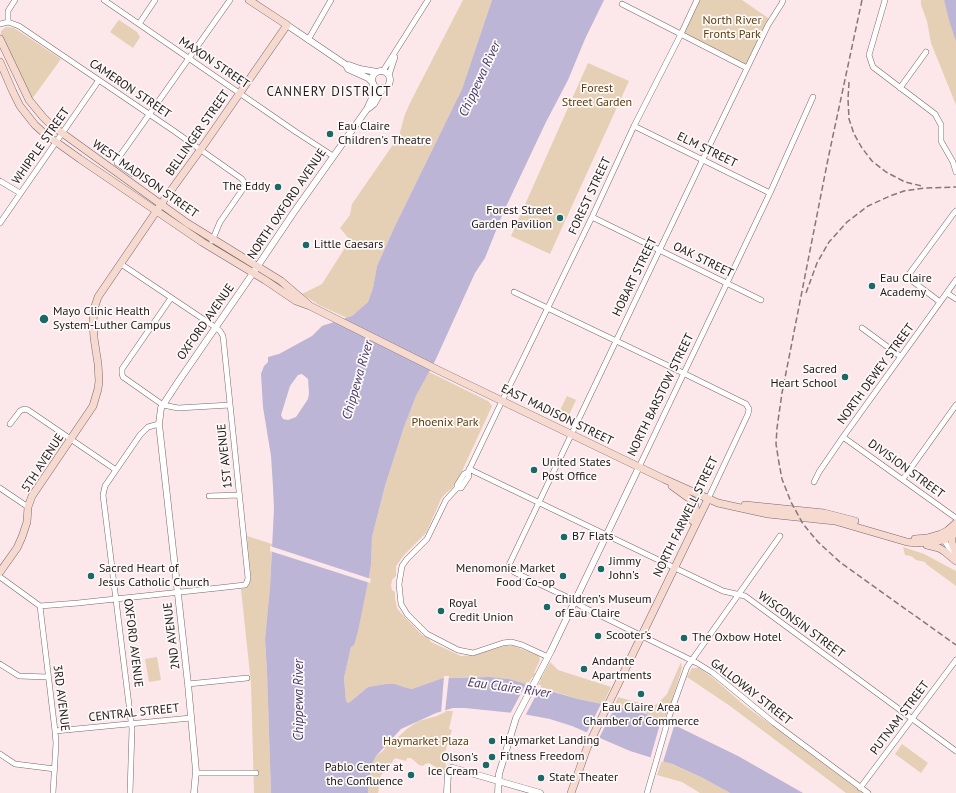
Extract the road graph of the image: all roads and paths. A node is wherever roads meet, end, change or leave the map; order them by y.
1 (15, 0) edge
2 (104, 0) edge
3 (155, 0) edge
4 (230, 0) edge
5 (331, 0) edge
6 (428, 0) edge
7 (697, 0) edge
8 (783, 0) edge
9 (885, 0) edge
10 (252, 1) edge
11 (622, 4) dead end
12 (8, 22) junction
13 (0, 24) edge
14 (139, 24) junction
15 (287, 25) junction
16 (681, 34) junction
17 (0, 39) edge
18 (308, 40) junction
19 (926, 52) dead end
20 (395, 54) junction
21 (189, 58) junction
22 (0, 62) edge
23 (346, 65) junction
24 (747, 68) junction
25 (380, 71) junction
26 (389, 75) junction
27 (99, 80) junction
28 (374, 85) junction
29 (383, 88) junction
30 (900, 88) junction
31 (240, 93) junction
32 (813, 97) dead end
33 (367, 109) junction
34 (150, 115) junction
35 (634, 126) junction
36 (62, 133) junction
37 (56, 142) junction
38 (201, 149) junction
39 (333, 156) junction
40 (703, 159) junction
41 (956, 172) edge
42 (133, 174) dead end
43 (0, 180) edge
44 (20, 193) junction
45 (770, 193) junction
46 (161, 204) junction
47 (156, 211) junction
48 (956, 211) edge
49 (592, 217) junction
50 (0, 223) edge
51 (213, 239) junction
52 (207, 245) junction
53 (659, 250) junction
54 (121, 264) junction
55 (256, 270) junction
56 (956, 280) edge
57 (727, 283) junction
58 (514, 292) dead end
59 (947, 293) junction
60 (172, 298) junction
61 (956, 299) edge
62 (762, 300) dead end
63 (940, 302) junction
64 (548, 308) junction
65 (215, 327) junction
66 (862, 328) dead end
67 (616, 340) junction
68 (384, 343) joint
69 (900, 356) junction
70 (98, 364) joint
71 (684, 374) junction
72 (502, 401) junction
73 (230, 404) junction
74 (163, 405) junction
75 (956, 405) edge
76 (10, 424) dead end
77 (159, 424) junction
78 (572, 434) junction
79 (843, 437) junction
80 (72, 439) junction
81 (639, 467) junction
82 (116, 470) junction
83 (468, 471) junction
84 (903, 479) junction
85 (664, 480) junction
86 (814, 482) dead end
87 (0, 488) edge
88 (239, 494) junction
89 (209, 496) dead end
90 (708, 499) junction
91 (538, 503) junction
92 (720, 504) junction
93 (28, 506) junction
94 (956, 518) edge
95 (956, 523) edge
96 (693, 529) junction
97 (956, 531) edge
98 (607, 535) junction
99 (780, 536) dead end
100 (943, 537) junction
101 (917, 544) junction
102 (956, 553) edge
103 (956, 558) edge
104 (956, 561) edge
105 (509, 565) joint
106 (674, 568) junction
107 (0, 572) edge
108 (0, 577) edge
109 (178, 592) junction
110 (738, 595) junction
111 (116, 599) junction
112 (574, 602) junction
113 (40, 606) junction
114 (641, 636) junction
115 (548, 657) junction
116 (691, 660) junction
117 (956, 660) edge
118 (0, 664) edge
119 (48, 677) junction
120 (247, 678) dead end
121 (188, 684) junction
122 (191, 718) junction
123 (912, 718) junction
124 (132, 724) junction
125 (55, 732) junction
126 (956, 751) edge
127 (0, 754) edge
128 (55, 769) junction
129 (196, 773) junction
130 (256, 773) dead end
131 (498, 780) junction
132 (860, 788) junction
133 (53, 793) edge
134 (130, 793) edge
135 (194, 793) edge
136 (447, 793) edge
137 (498, 793) edge
138 (540, 793) edge
139 (572, 793) edge
140 (646, 793) edge
141 (868, 793) edge

1 - 12 street
2 - 14 street, MAXON STREET
3 - 14 street
4 - 21 street
5 - 18 street
6 - 20 street
7 - 16 street, FOREST STREET
8 - 24 street, HOBART STREET
9 - 30 street
10 - 15 main road
11 - 16 street
12 - 13 street
12 - 27 street, CAMERON STREET
14 - 21 street, MAXON STREET
15 - 18 street
15 - 31 main road, BELLINGER STREET
16 - 24 street
16 - 35 street, FOREST STREET
17 - 36 main road, WEST MADISON STREET
18 - 23 street
19 - 30 street
20 - 25 street
20 - 26 street
21 - 31 street, MAXON STREET
21 - 34 street
22 - 37 main road, WEST MADISON STREET
23 - 25 street
23 - 28 street
24 - 40 street, HOBART STREET
25 - 26 street
25 - 28 street
26 - 29 street
27 - 34 street, CAMERON STREET
27 - 36 street, WHIPPLE STREET
28 - 29 street
28 - 33 street, NORTH OXFORD AVENUE
29 - 33 street, NORTH OXFORD AVENUE
30 - 41 street
31 - 38 main road, BELLINGER STREET
31 - 39 street, MAXON STREET
32 - 45 street, NORTH BARSTOW STREET
33 - 39 street, NORTH OXFORD AVENUE
34 - 38 street, CAMERON STREET
34 - 42 street
35 - 40 street, ELM STREET
35 - 49 street, FOREST STREET
36 - 37 street, WHIPPLE STREET
36 - 46 main road, WEST MADISON STREET
37 - 44 street, WHIPPLE STREET
37 - 47 main road, WEST MADISON STREET
38 - 46 main road, BELLINGER STREET
38 - 51 street, CAMERON STREET
39 - 55 street, NORTH OXFORD AVENUE
40 - 45 street, ELM STREET
40 - 53 street, HOBART STREET
43 - 44 street
44 - 50 street, WHIPPLE STREET
45 - 57 street, NORTH BARSTOW STREET
46 - 47 main road, BELLINGER STREET
46 - 51 main road, WEST MADISON STREET
47 - 52 main road, WEST MADISON STREET
47 - 54 main road, BELLINGER STREET
48 - 63 street
49 - 53 street, OAK STREET
49 - 64 street, FOREST STREET
51 - 52 street
51 - 55 main road, WEST MADISON STREET
52 - 55 main road, WEST MADISON STREET
53 - 57 street, OAK STREET
53 - 67 street, HOBART STREET
54 - 60 street
54 - 70 main road, BELLINGER STREET
55 - 65 street, OXFORD AVENUE
55 - 68 main road, WEST MADISON STREET
56 - 59 street, NORTH DEWEY STREET
57 - 62 street, OAK STREET
57 - 71 street, NORTH BARSTOW STREET
58 - 64 street
59 - 61 street
59 - 63 street, NORTH DEWEY STREET
60 - 65 street
60 - 74 street
63 - 69 street, NORTH DEWEY STREET
64 - 67 street
64 - 72 street, FOREST STREET
65 - 73 street, 1ST AVENUE
65 - 74 street, OXFORD AVENUE
66 - 69 street
67 - 71 street
67 - 78 street, HOBART STREET
68 - 72 main road, EAST MADISON STREET
69 - 79 street, NORTH DEWEY STREET
70 - 80 main road, 5TH AVENUE
71 - 81 street, NORTH BARSTOW STREET
71 - 90 street, NORTH FARWELL STREET
72 - 78 main road, EAST MADISON STREET
72 - 83 street, FOREST STREET
73 - 74 street
73 - 88 street, 1ST AVENUE
74 - 77 street, 2ND AVENUE
75 - 84 street
76 - 80 street
77 - 82 street, OXFORD AVENUE
77 - 109 street, 2ND AVENUE
78 - 81 main road, EAST MADISON STREET
78 - 91 street, HOBART STREET
79 - 84 street, DIVISION STREET
79 - 86 street, NORTH DEWEY STREET
80 - 82 street
80 - 93 main road, 5TH AVENUE
81 - 85 main road, EAST MADISON STREET
81 - 98 street, NORTH BARSTOW STREET
82 - 111 street, OXFORD AVENUE
83 - 91 street, WISCONSIN STREET
83 - 115 street, FOREST STREET
84 - 94 street, DIVISION STREET
85 - 90 main road, EAST MADISON STREET
85 - 96 main road
87 - 93 street
88 - 89 street
88 - 109 street, 1ST AVENUE
90 - 92 main road, EAST MADISON STREET
90 - 96 main road, NORTH FARWELL STREET
91 - 98 street, WISCONSIN STREET
91 - 105 street, HOBART STREET
92 - 100 main road, EAST MADISON STREET
92 - 101 main road, EAST MADISON STREET
93 - 107 main road, 5TH AVENUE
95 - 100 main road
96 - 106 main road, NORTH FARWELL STREET
97 - 100 main road
97 - 102 main road
98 - 106 street, WISCONSIN STREET
98 - 112 street, NORTH BARSTOW STREET
99 - 110 street
100 - 101 main road, EAST MADISON STREET
100 - 103 street
101 - 104 main road
105 - 112 street, GALLOWAY STREET
106 - 110 street, WISCONSIN STREET
106 - 114 main road, NORTH FARWELL STREET
108 - 113 street
109 - 111 street
109 - 121 street, 2ND AVENUE
110 - 116 street
110 - 123 street, WISCONSIN STREET
111 - 113 street
111 - 124 street, OXFORD AVENUE
112 - 114 street, GALLOWAY STREET
112 - 115 street, NORTH BARSTOW STREET
113 - 119 street, 3RD AVENUE
114 - 116 street, GALLOWAY STREET
114 - 139 main road, NORTH FARWELL STREET
115 - 131 street, NORTH BARSTOW STREET
116 - 132 street, GALLOWAY STREET
116 - 140 street
117 - 123 street, PUTNAM STREET
118 - 119 street
119 - 125 street, 3RD AVENUE
120 - 121 street
121 - 122 street, 2ND AVENUE
122 - 124 street, CENTRAL STREET
122 - 129 street, 2ND AVENUE
123 - 126 street, WISCONSIN STREET
123 - 132 street, PUTNAM STREET
124 - 125 street, CENTRAL STREET
124 - 134 street, OXFORD AVENUE
125 - 128 street, 3RD AVENUE
127 - 128 street
128 - 133 street, 3RD AVENUE
129 - 130 street
129 - 135 street, 2ND AVENUE
131 - 136 street
131 - 137 street, NORTH BARSTOW STREET
131 - 138 street
132 - 141 street, GALLOWAY STREET

